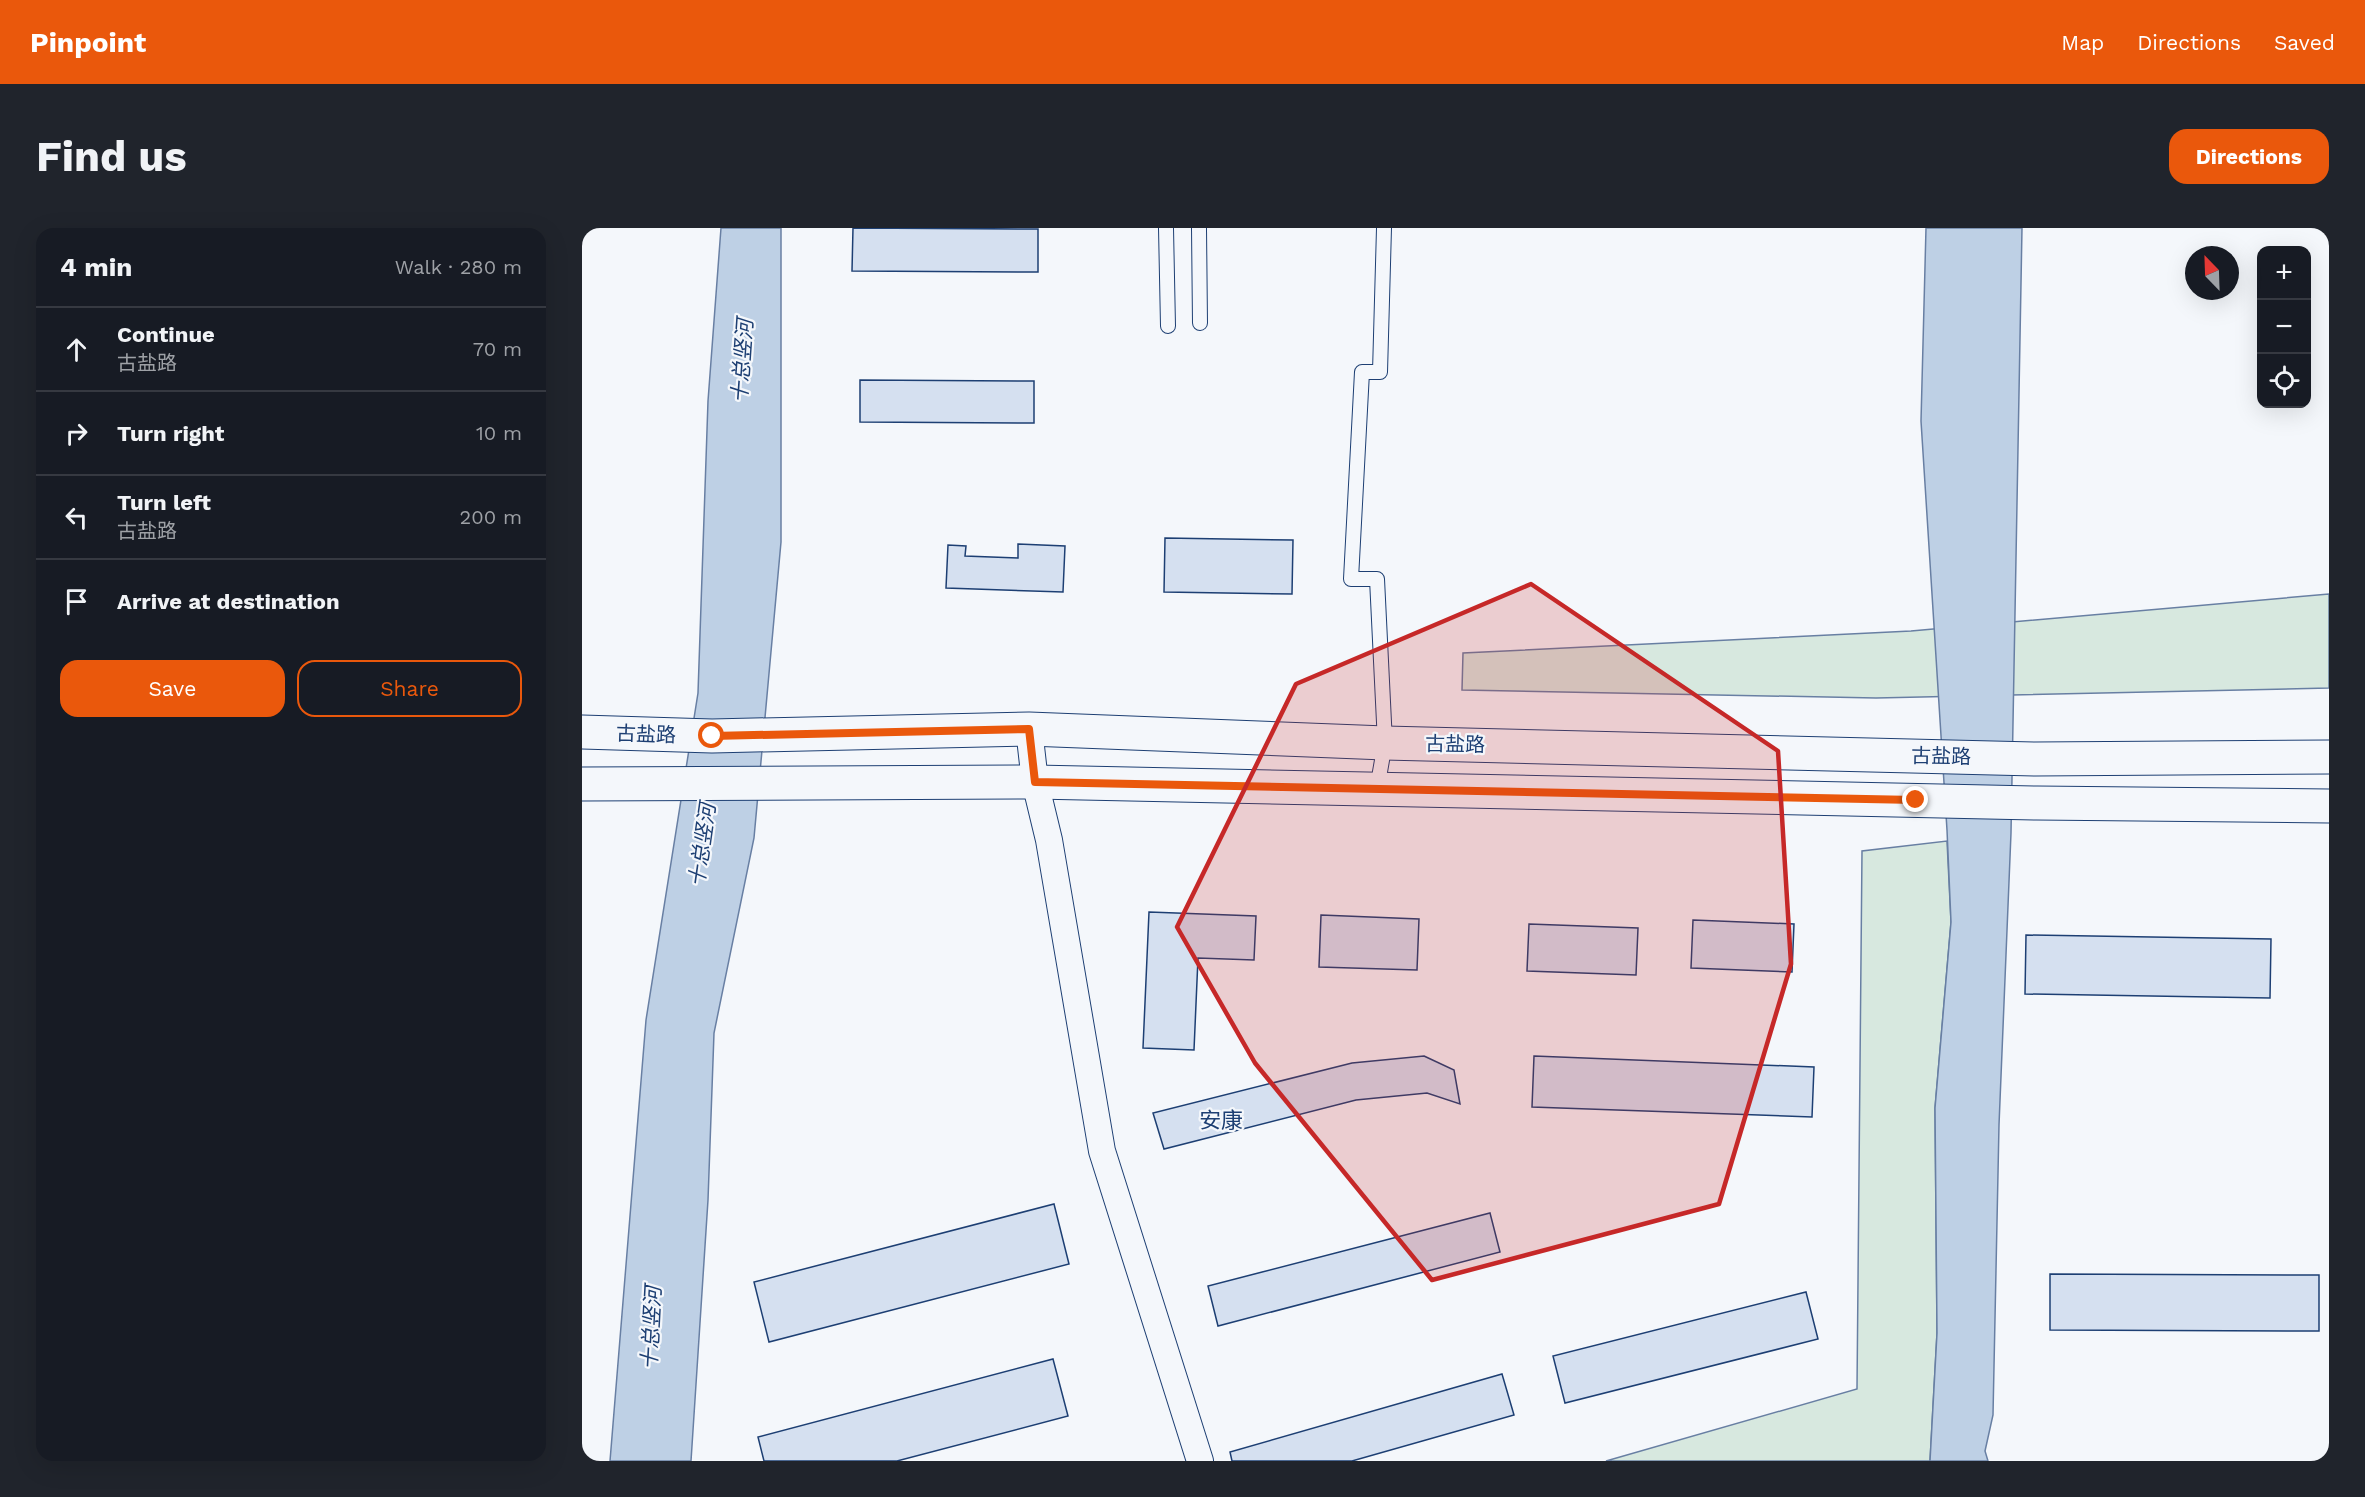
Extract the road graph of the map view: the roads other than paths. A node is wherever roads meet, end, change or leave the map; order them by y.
1 (1166, 228) edge
2 (1199, 228) edge
3 (1384, 228) edge
4 (1200, 323) dead end
5 (1168, 326) dead end
6 (1029, 729) junction
7 (582, 732) edge
8 (1385, 743) junction
9 (2329, 757) edge
10 (1035, 782) junction
11 (582, 784) edge
12 (1377, 789) junction
13 (2329, 806) edge
14 (1200, 1461) edge

1 - 5 lane
2 - 4 lane
3 - 8 lane
6 - 7 street, 古盐路
6 - 8 street, 古盐路
6 - 10 street
8 - 9 street, 古盐路
8 - 12 lane
10 - 11 street
10 - 12 street
10 - 14 street
12 - 13 street

